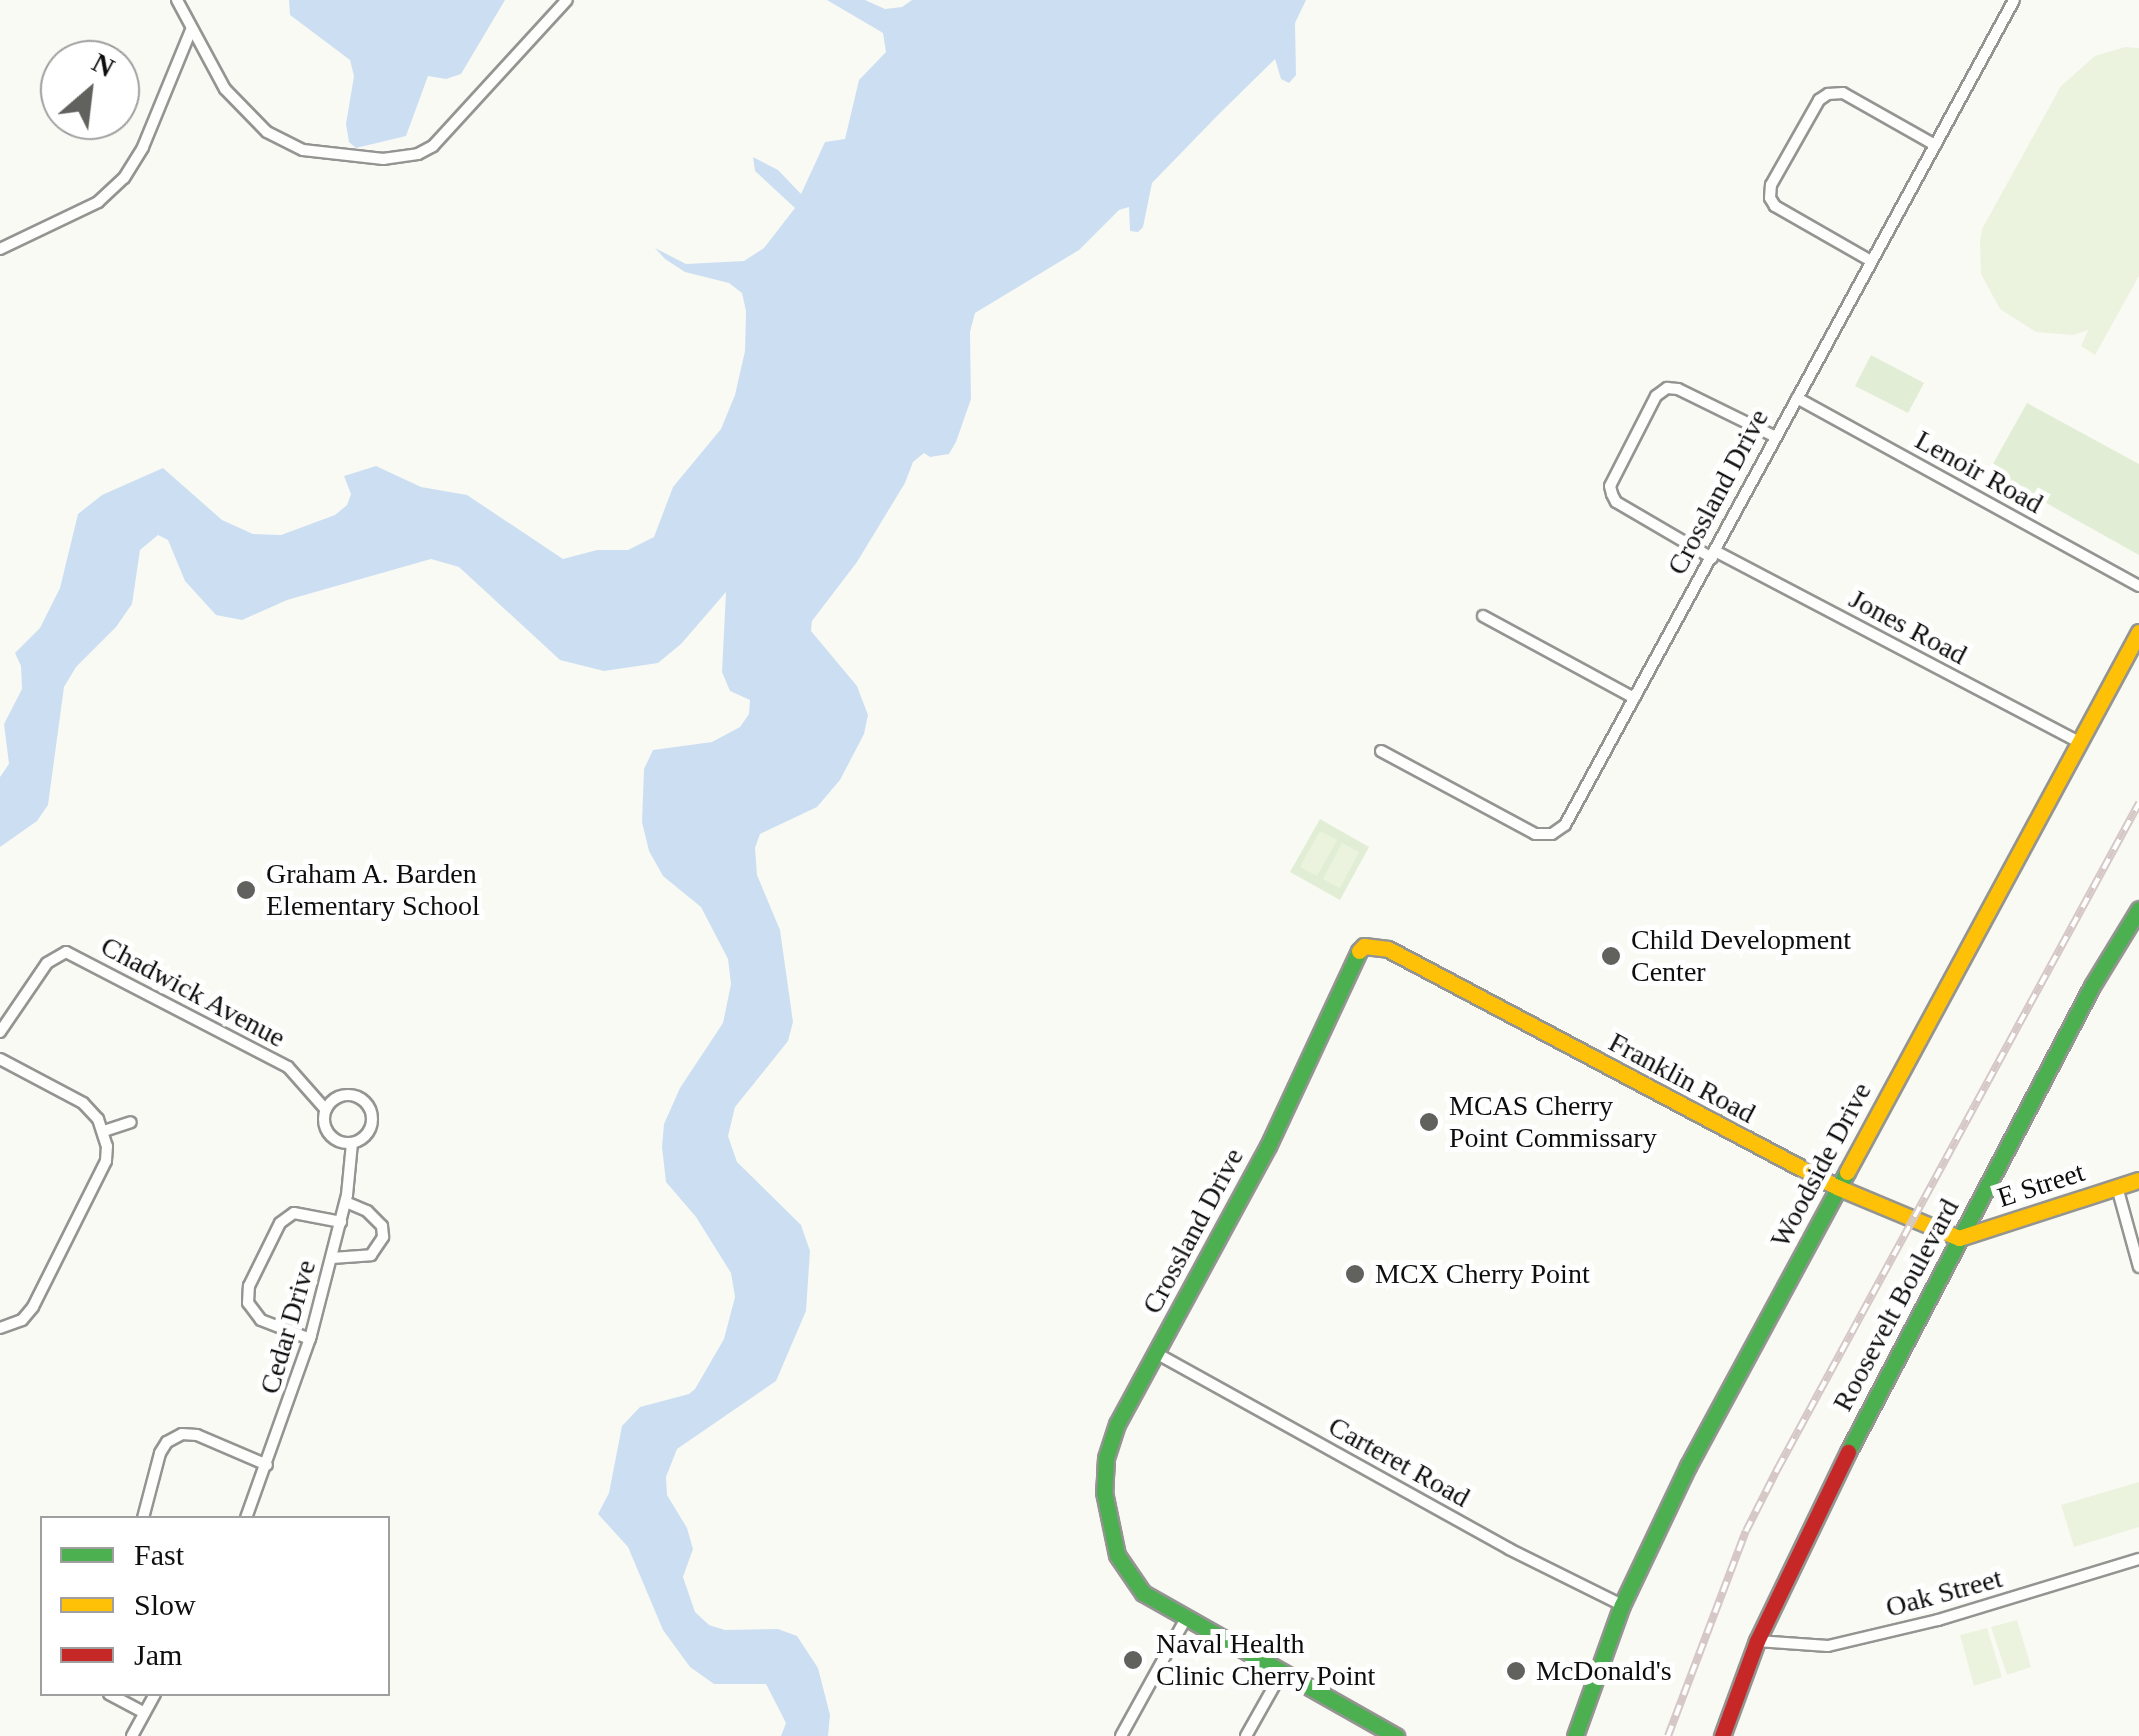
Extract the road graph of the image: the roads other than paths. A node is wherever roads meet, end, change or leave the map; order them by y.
1 (176, 0) edge
2 (567, 0) edge
3 (2014, 0) edge
4 (191, 30) junction
5 (1934, 145) junction
6 (0, 249) edge
7 (1871, 261) junction
8 (1797, 398) junction
9 (1776, 437) junction
10 (1714, 554) junction
11 (2139, 586) edge
12 (1483, 616) dead end
13 (2139, 632) edge
14 (1634, 698) junction
15 (2079, 742) junction
16 (1381, 751) dead end
17 (2139, 909) edge
18 (1388, 948) joint
19 (0, 1032) edge
20 (0, 1060) edge
21 (326, 1110) junction
22 (130, 1122) dead end
23 (104, 1131) junction
24 (352, 1143) junction
25 (2139, 1180) edge
26 (2117, 1186) junction
27 (1838, 1188) junction
28 (346, 1202) junction
29 (341, 1222) junction
30 (1959, 1238) junction
31 (332, 1258) junction
32 (2139, 1266) edge
33 (0, 1328) edge
34 (310, 1340) junction
35 (1156, 1354) junction
36 (267, 1465) junction
37 (143, 1516) edge
38 (247, 1516) edge
39 (2139, 1560) edge
40 (1622, 1605) junction
41 (1185, 1620) junction
42 (1758, 1641) junction
43 (1282, 1672) junction
44 (114, 1696) edge
45 (155, 1696) edge
46 (144, 1713) junction
47 (132, 1736) edge
48 (1121, 1736) edge
49 (1246, 1736) edge
50 (1396, 1736) edge
51 (1575, 1736) edge
52 (1722, 1736) edge

1 - 4 street
2 - 4 street
3 - 5 street, Crossland Drive
4 - 6 street
5 - 7 street, Crossland Drive
5 - 7 street
7 - 8 street, Crossland Drive
8 - 9 street, Crossland Drive
8 - 11 street, Lenoir Road
9 - 10 street, Crossland Drive
9 - 10 street, Jones Road
10 - 14 street, Crossland Drive
10 - 15 street, Jones Road
12 - 14 street
13 - 15 street, Woodside Drive
14 - 16 street, Crossland Drive
15 - 27 street, Woodside Drive
17 - 30 street, Roosevelt Boulevard
18 - 27 street, Franklin Road
18 - 35 street, Crossland Drive
19 - 21 street, Chadwick Avenue
20 - 23 street
21 - 24 street
21 - 24 street, Cedar Drive
22 - 23 street
23 - 33 street
24 - 28 street, Cedar Drive
25 - 26 street, E Street
26 - 30 street, E Street
26 - 32 street
27 - 30 street, Franklin Road
27 - 40 street, Woodside Drive
28 - 29 street, Cedar Drive
28 - 31 street
29 - 31 street, Cedar Drive
29 - 34 street
30 - 42 street, Roosevelt Boulevard
31 - 34 street, Cedar Drive
34 - 36 street, Cedar Drive
35 - 40 street, Carteret Road
35 - 41 street, Crossland Drive
36 - 37 street
36 - 38 street, Cedar Drive
39 - 42 street, Oak Street
40 - 51 street, Woodside Drive
41 - 43 street
41 - 48 street
42 - 52 street, Roosevelt Boulevard
43 - 49 street
43 - 50 street
44 - 46 street
45 - 46 street
46 - 47 street

